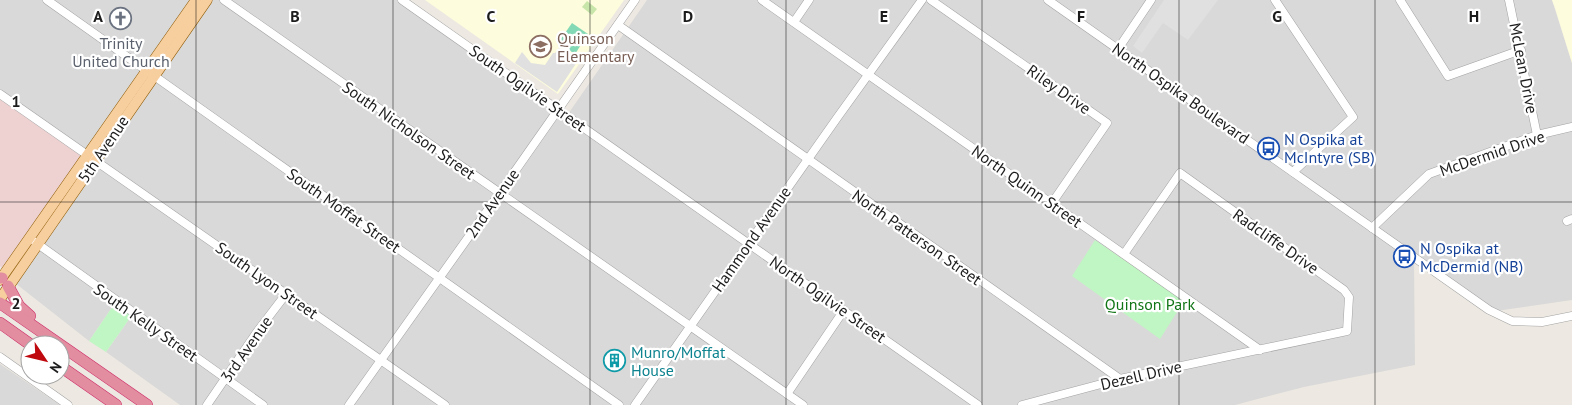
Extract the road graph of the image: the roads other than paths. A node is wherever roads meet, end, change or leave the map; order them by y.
1 (48, 0) edge
2 (196, 0) edge
3 (207, 0) edge
4 (224, 0) edge
5 (402, 0) edge
6 (635, 0) edge
7 (762, 0) edge
8 (809, 0) edge
9 (922, 0) edge
10 (931, 0) edge
11 (1048, 0) edge
12 (1151, 0) edge
13 (1275, 0) edge
14 (1400, 0) edge
15 (1509, 0) edge
16 (794, 22) junction
17 (618, 25) junction
18 (1118, 49) junction
19 (1520, 50) junction
20 (150, 73) junction
21 (868, 74) junction
22 (0, 94) edge
23 (558, 109) junction
24 (1572, 127) edge
25 (1537, 135) junction
26 (92, 157) junction
27 (808, 159) junction
28 (1294, 172) junction
29 (654, 176) joint
30 (499, 194) junction
31 (1052, 204) junction
32 (1372, 228) junction
33 (33, 241) junction
34 (748, 243) junction
35 (1124, 254) junction
36 (439, 278) junction
37 (3, 280) edge
38 (286, 294) junction
39 (0, 299) edge
40 (0, 303) edge
41 (844, 310) junction
42 (1572, 316) edge
43 (0, 323) edge
44 (691, 326) junction
45 (0, 332) edge
46 (20, 337) edge
47 (20, 339) edge
48 (1260, 350) junction
49 (0, 357) edge
50 (381, 360) junction
51 (70, 373) edge
52 (226, 378) junction
53 (1120, 379) junction
54 (120, 387) junction
55 (787, 394) junction
56 (68, 405) edge
57 (116, 405) edge
58 (147, 405) edge
59 (206, 405) edge
60 (263, 405) edge
61 (349, 405) edge
62 (445, 405) edge
63 (619, 405) edge
64 (635, 405) edge
65 (803, 405) edge
66 (978, 405) edge
67 (1022, 405) edge

1 - 20 street, South Moffat Street
2 - 20 main road, 5th Avenue
3 - 20 main road, 5th Avenue
4 - 30 street, South Nicholson Street
5 - 23 street, South Ogilvie Street
6 - 17 street, 2nd Avenue
7 - 16 street, North Quinn Street
8 - 16 street
9 - 21 street
10 - 31 street, Riley Drive
11 - 18 street, North Ospika Boulevard
12 - 18 street
13 - 28 street
14 - 19 street
15 - 19 street, McLean Drive
16 - 21 street, North Quinn Street
17 - 23 street, 2nd Avenue
17 - 27 street, North Patterson Street
18 - 28 street, North Ospika Boulevard
19 - 25 street, McLean Drive
20 - 26 main road, 5th Avenue
20 - 36 street, South Moffat Street
21 - 27 street, Hammond Avenue
21 - 31 street, North Quinn Street
22 - 26 street, South Lyon Street
23 - 29 street, South Ogilvie Street
23 - 30 street, 2nd Avenue
24 - 25 street, McDermid Drive
25 - 32 street, McDermid Drive
26 - 33 main road, 5th Avenue
26 - 38 street, South Lyon Street
27 - 34 street, Hammond Avenue
27 - 53 street, North Patterson Street
28 - 32 street, North Ospika Boulevard
29 - 34 street, North Ogilvie Street
30 - 36 street, 2nd Avenue
30 - 44 street, South Nicholson Street
31 - 35 street, North Quinn Street
32 - 42 street, North Ospika Boulevard
33 - 37 main road, 5th Avenue
33 - 52 street, South Kelly Street
34 - 41 street, North Ogilvie Street
34 - 44 street, Hammond Avenue
35 - 48 street, North Quinn Street
35 - 48 street, Radcliffe Drive
36 - 50 street, 2nd Avenue
36 - 63 street, South Moffat Street
37 - 39 main road, 5th Avenue
37 - 54 highway
38 - 50 street, South Lyon Street
38 - 52 street, 3rd Avenue
40 - 54 highway
41 - 55 street
41 - 66 street, North Ogilvie Street
43 - 46 highway
44 - 55 street, South Nicholson Street
44 - 64 street, Hammond Avenue
45 - 47 highway
48 - 53 street, Dezell Drive
49 - 56 street
50 - 61 street, 2nd Avenue
50 - 62 street, South Lyon Street
51 - 57 highway
52 - 59 street, 3rd Avenue
52 - 60 street, South Kelly Street
53 - 67 street, Dezell Drive
54 - 58 highway
55 - 65 street, South Nicholson Street

